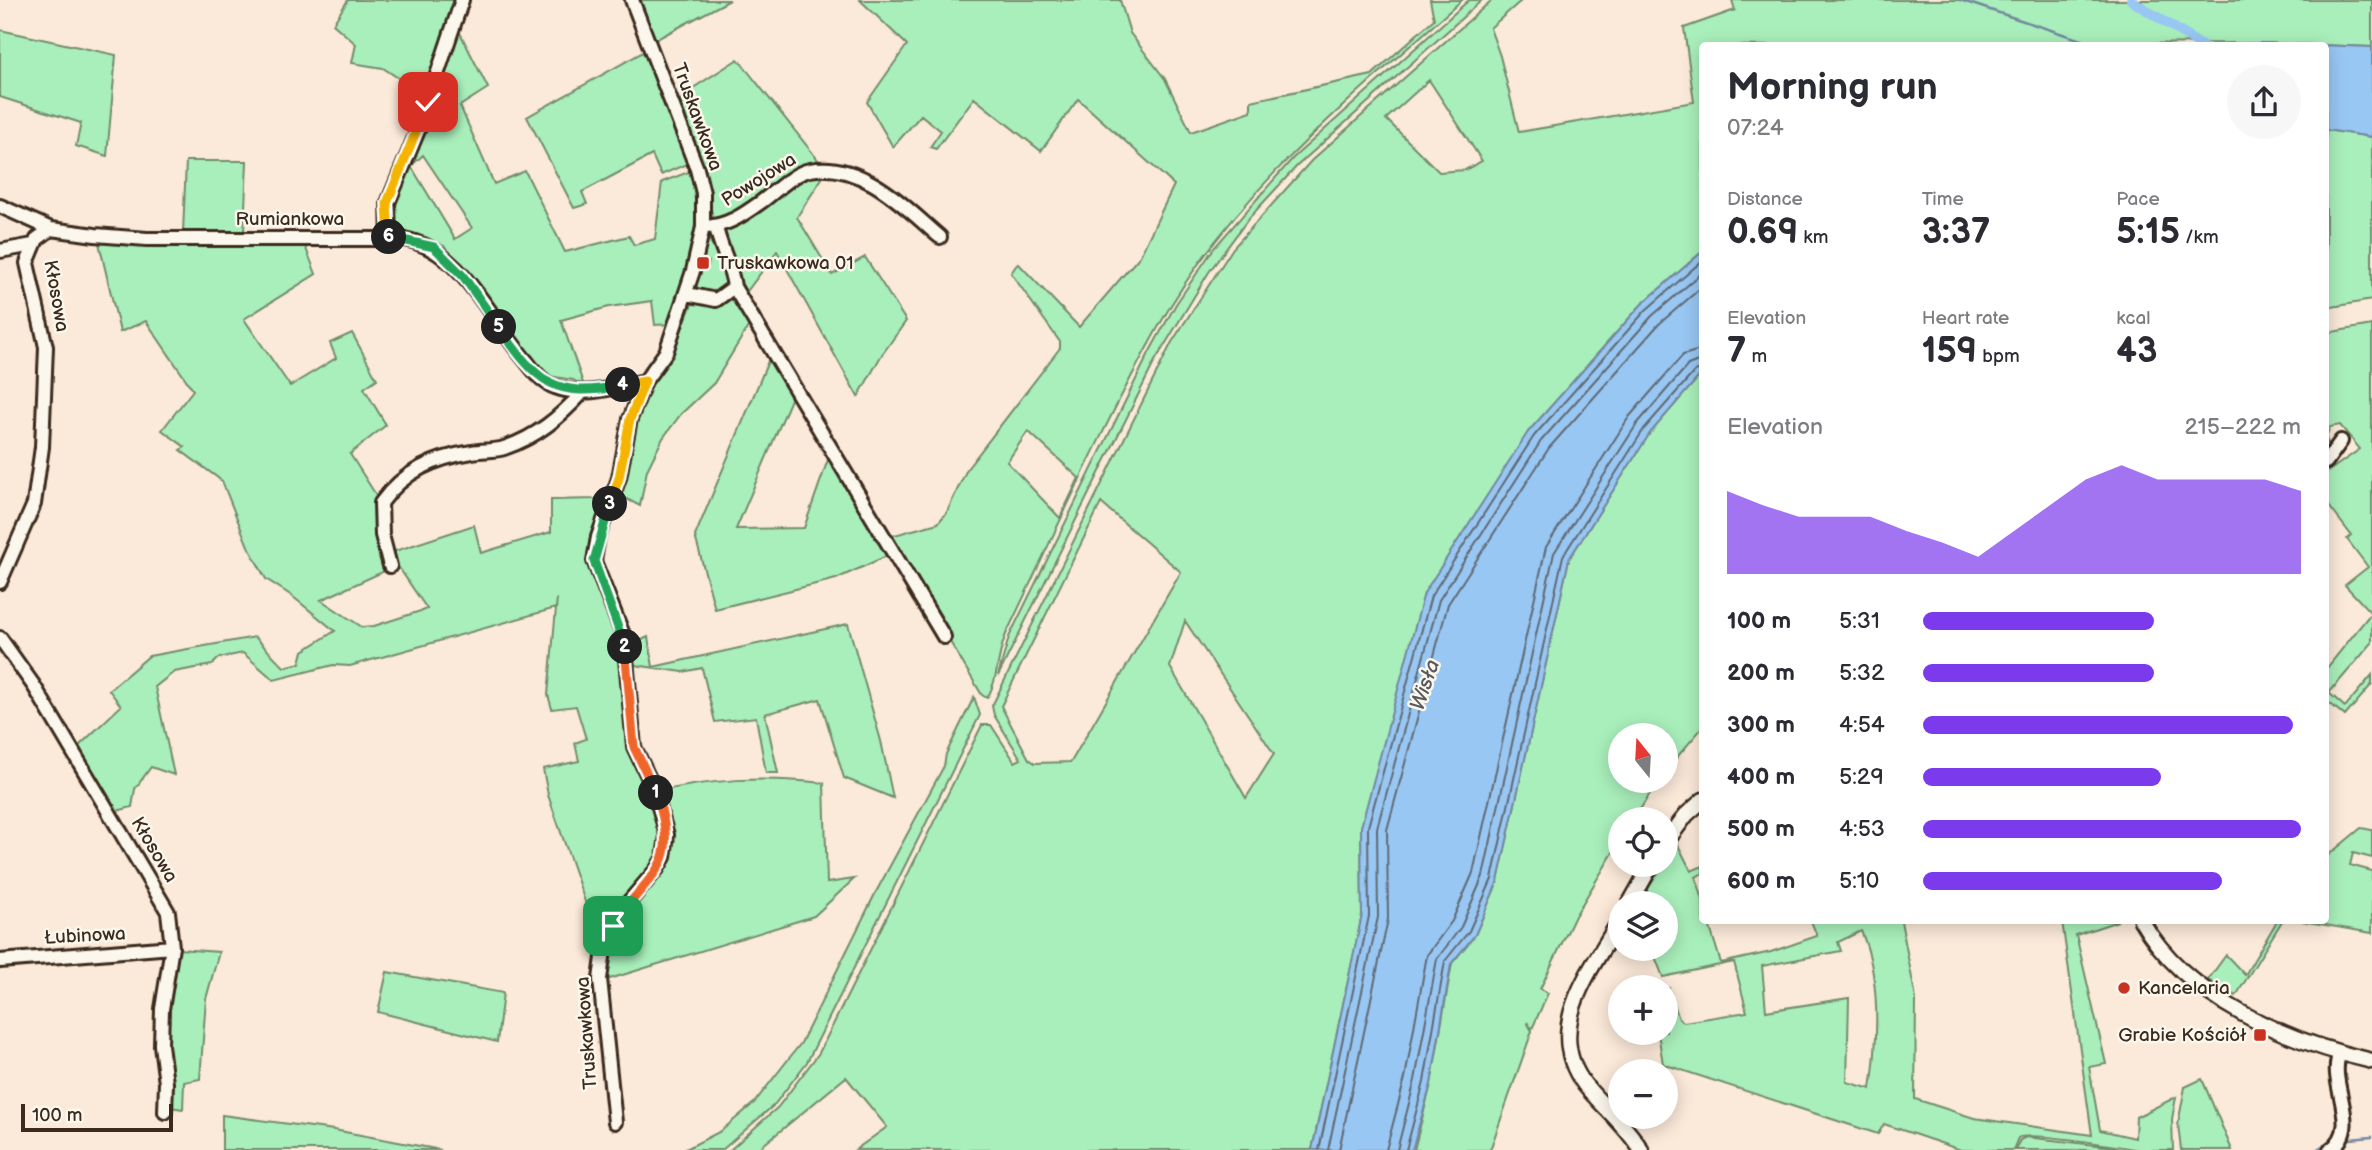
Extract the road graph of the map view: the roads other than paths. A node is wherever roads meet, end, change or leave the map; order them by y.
1 (462, 0) edge
2 (632, 0) edge
3 (0, 206) edge
4 (709, 227) junction
5 (51, 229) junction
6 (940, 237) dead end
7 (389, 239) junction
8 (33, 245) junction
9 (0, 251) edge
10 (734, 288) junction
11 (687, 295) junction
12 (645, 381) junction
13 (583, 392) junction
14 (2341, 441) dead end
15 (2329, 458) edge
16 (390, 566) dead end
17 (0, 582) edge
18 (944, 637) dead end
19 (0, 638) edge
20 (1699, 804) edge
21 (1678, 826) edge
22 (2144, 924) edge
23 (1608, 942) edge
24 (172, 947) junction
25 (0, 961) edge
26 (2340, 1054) junction
27 (2372, 1061) edge
28 (165, 1112) dead end
29 (615, 1122) dead end
30 (1641, 1150) edge
31 (2330, 1150) edge

1 - 7 street
2 - 4 street, Truskawkowa
3 - 5 street, Rumiankowa
4 - 6 street, Powojowa
4 - 10 street
4 - 11 street, Truskawkowa
5 - 7 street, Rumiankowa
5 - 8 street, Kłosowa
7 - 13 street, Rumiankowa
8 - 9 street
8 - 17 street, Kłosowa
10 - 11 street
10 - 18 street
11 - 12 street, Truskawkowa
12 - 13 street, Rumiankowa
12 - 29 street, Truskawkowa
13 - 16 street
14 - 15 street
19 - 24 street, Kłosowa
20 - 21 street
22 - 26 street
23 - 30 street
24 - 25 street, Łubinowa
24 - 28 street, Kłosowa
26 - 27 street
26 - 31 street

